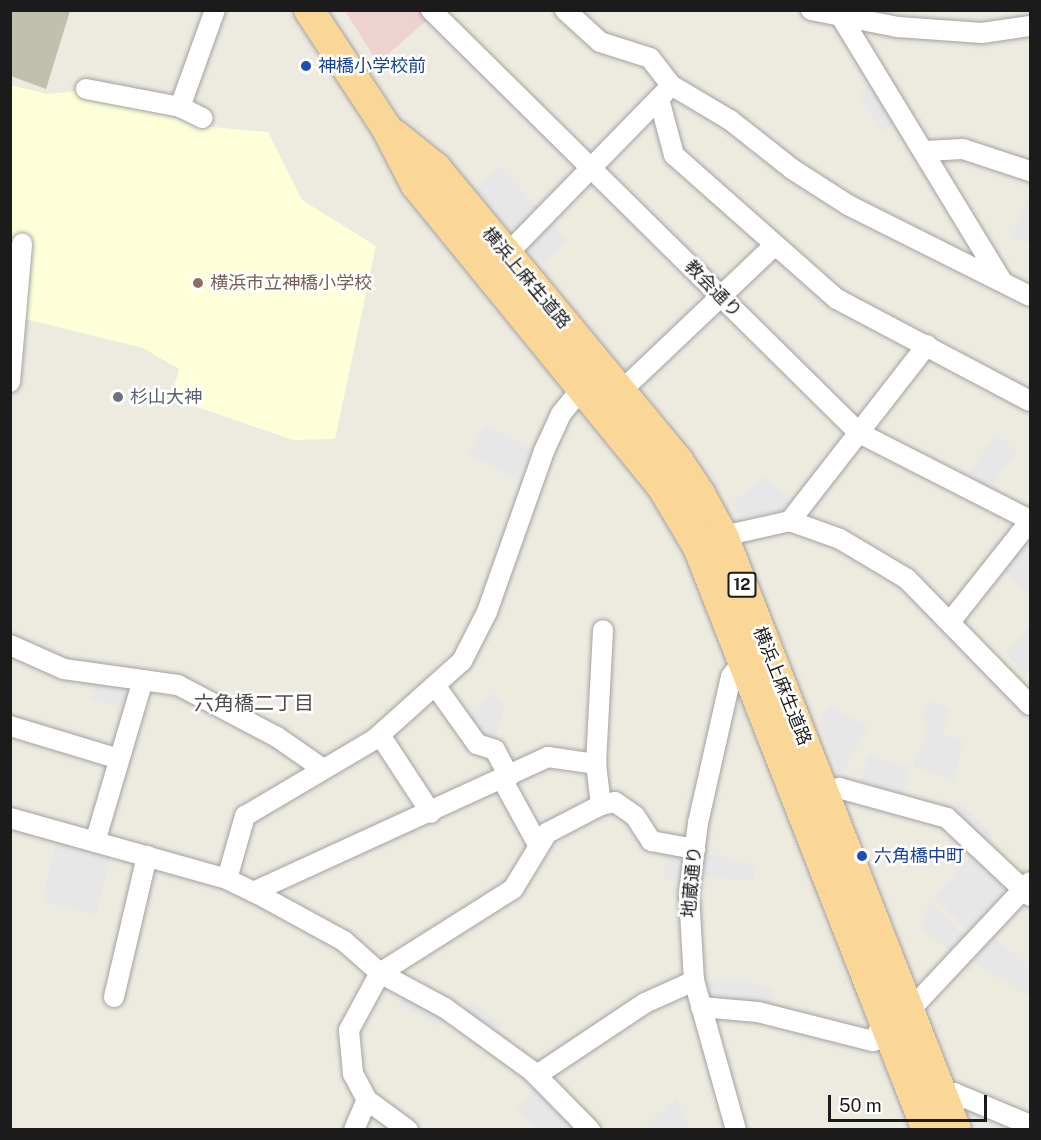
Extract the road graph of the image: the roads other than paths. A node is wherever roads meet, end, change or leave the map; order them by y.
1 (215, 10) edge
2 (309, 10) edge
3 (431, 10) edge
4 (565, 10) edge
5 (811, 10) edge
6 (840, 15) edge
7 (1030, 26) edge
8 (86, 89) dead end
9 (665, 92) junction
10 (180, 106) junction
11 (203, 118) dead end
12 (386, 127) junction
13 (924, 152) junction
14 (592, 168) junction
15 (1030, 171) edge
16 (22, 244) dead end
17 (774, 246) junction
18 (506, 255) junction
19 (1001, 280) junction
20 (1030, 296) edge
21 (723, 299) junction
22 (927, 345) junction
23 (11, 354) edge
24 (10, 382) edge
25 (582, 388) junction
26 (621, 392) junction
27 (1030, 401) edge
28 (859, 433) junction
29 (1030, 520) edge
30 (790, 521) junction
31 (723, 536) junction
32 (950, 622) junction
33 (603, 630) dead end
34 (10, 645) edge
35 (758, 661) junction
36 (143, 680) junction
37 (437, 688) junction
38 (1030, 705) edge
39 (10, 726) edge
40 (380, 735) junction
41 (119, 759) junction
42 (596, 764) junction
43 (323, 769) junction
44 (505, 778) junction
45 (825, 793) junction
46 (601, 805) junction
47 (430, 813) junction
48 (10, 818) edge
49 (95, 842) junction
50 (537, 843) junction
51 (695, 849) junction
52 (147, 856) junction
53 (227, 879) junction
54 (1028, 889) edge
55 (253, 892) junction
56 (380, 973) junction
57 (694, 981) junction
58 (114, 996) dead end
59 (701, 1006) junction
60 (897, 1016) junction
61 (537, 1075) junction
62 (942, 1097) junction
63 (367, 1101) junction
64 (580, 1125) edge
65 (1030, 1125) edge
66 (354, 1130) edge
67 (408, 1130) edge
68 (736, 1130) edge
69 (927, 1130) edge
70 (956, 1130) edge

1 - 10 street
2 - 12 main road, 横浜上麻生道路 / 12
3 - 14 street, 教会通り
4 - 9 street
5 - 6 street
6 - 7 street
6 - 13 street
8 - 10 street
9 - 14 street
9 - 17 street
9 - 19 street
10 - 11 street
12 - 18 main road, 横浜上麻生道路 / 12
12 - 25 main road, 横浜上麻生道路 / 12
13 - 15 street
13 - 19 street
14 - 18 street
14 - 21 street, 教会通り
16 - 23 street
17 - 21 street
17 - 22 street
18 - 26 main road, 横浜上麻生道路 / 12
19 - 20 street
21 - 26 street
21 - 28 street, 教会通り
22 - 27 street
22 - 28 street
23 - 24 street
25 - 35 main road, 横浜上麻生道路 / 12
25 - 37 street
26 - 31 main road, 横浜上麻生道路 / 12
28 - 29 street, 教会通り
28 - 30 street
29 - 32 street
30 - 31 street
30 - 32 street
31 - 35 main road, 横浜上麻生道路 / 12
32 - 38 street
33 - 42 street
34 - 36 street
35 - 45 main road, 横浜上麻生道路 / 12
35 - 51 street, 地蔵通り
35 - 60 main road, 横浜上麻生道路 / 12
36 - 41 street
36 - 43 street
37 - 40 street
37 - 44 street
39 - 41 street
40 - 43 street
40 - 47 street
41 - 49 street
42 - 44 street
42 - 46 street
43 - 53 street
44 - 47 street
44 - 50 street
45 - 54 street
45 - 60 main road, 横浜上麻生道路 / 12
46 - 50 street
46 - 51 street
47 - 55 street
48 - 49 street
49 - 52 street
50 - 56 street
51 - 57 street, 地蔵通り
52 - 53 street
52 - 58 street
53 - 55 street
54 - 60 street
55 - 56 street
56 - 61 street
56 - 63 street
57 - 59 street, 地蔵通り
57 - 61 street
59 - 60 street
59 - 68 street, 地蔵通り
60 - 62 main road, 横浜上麻生道路 / 12
60 - 69 main road, 横浜上麻生道路 / 12
61 - 64 street
62 - 65 street
62 - 70 main road, 横浜上麻生道路 / 12
63 - 66 street
63 - 67 street

